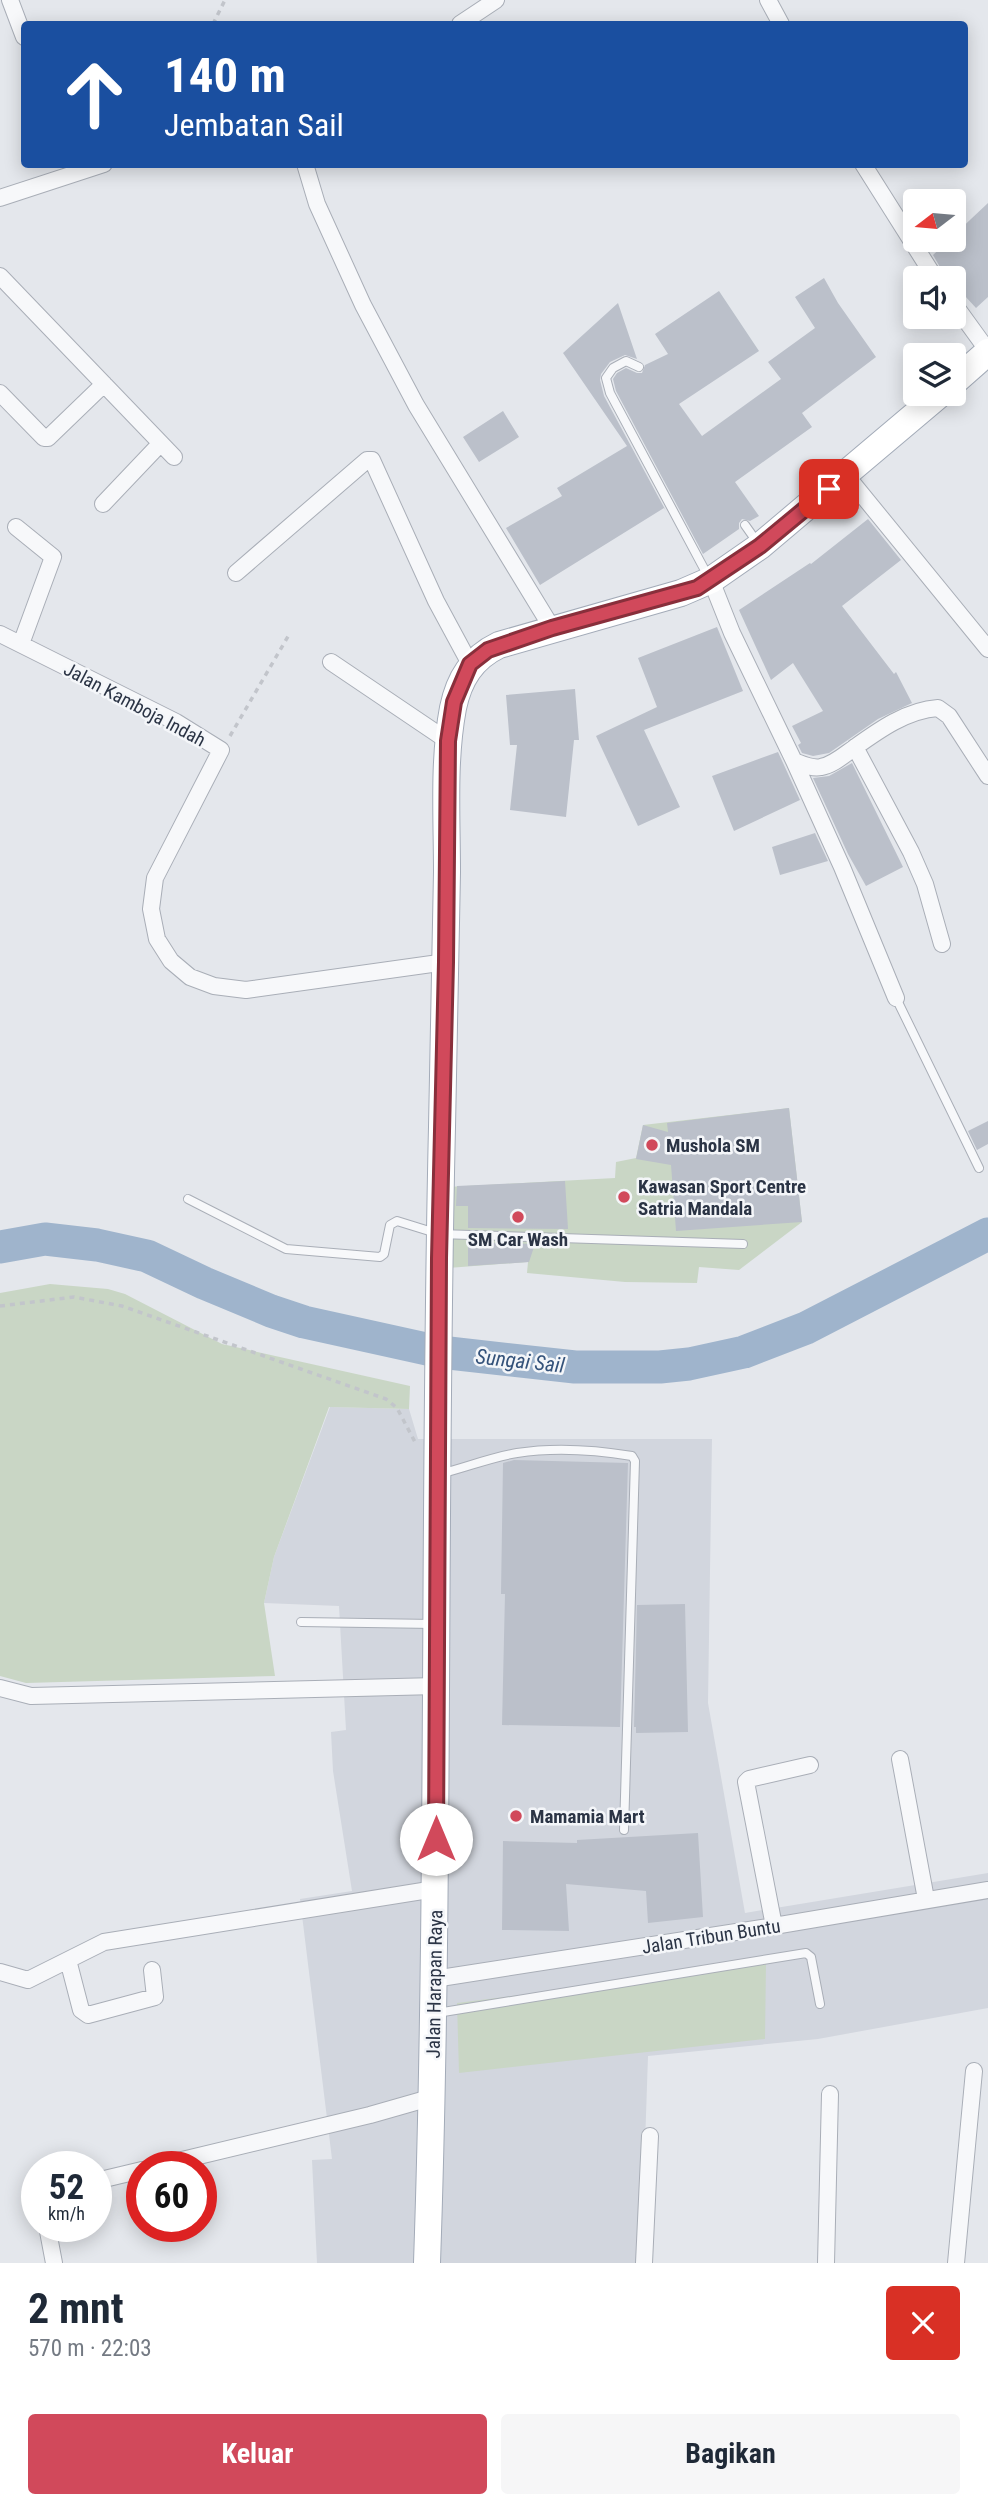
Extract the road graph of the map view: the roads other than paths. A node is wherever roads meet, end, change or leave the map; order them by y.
1 (496, 0) edge
2 (768, 0) edge
3 (13, 1) edge
4 (464, 21) edge
5 (779, 21) edge
6 (21, 27) edge
7 (306, 168) edge
8 (866, 168) edge
9 (70, 170) edge
10 (0, 198) edge
11 (927, 266) edge
12 (0, 276) edge
13 (966, 321) edge
14 (988, 352) edge
15 (639, 367) dead end
16 (966, 371) edge
17 (104, 384) junction
18 (0, 393) edge
19 (926, 406) edge
20 (160, 444) junction
21 (174, 457) dead end
22 (846, 475) junction
23 (103, 504) dead end
24 (16, 527) dead end
25 (236, 573) dead end
26 (711, 580) junction
27 (552, 628) junction
28 (0, 634) edge
29 (21, 645) junction
30 (988, 649) edge
31 (331, 662) dead end
32 (470, 664) junction
33 (448, 741) junction
34 (855, 747) junction
35 (794, 761) junction
36 (988, 776) edge
37 (942, 944) dead end
38 (446, 962) junction
39 (896, 998) joint
40 (979, 1168) dead end
41 (188, 1199) dead end
42 (743, 1244) dead end
43 (439, 1246) junction
44 (436, 1464) junction
45 (301, 1622) dead end
46 (437, 1624) junction
47 (437, 1686) junction
48 (0, 1688) edge
49 (900, 1759) dead end
50 (810, 1765) dead end
51 (624, 1830) dead end
52 (435, 1889) junction
53 (988, 1890) edge
54 (926, 1899) junction
55 (775, 1926) junction
56 (68, 1960) junction
57 (152, 1970) dead end
58 (0, 1972) edge
59 (434, 1979) junction
60 (820, 2004) dead end
61 (434, 2013) junction
62 (974, 2071) dead end
63 (830, 2094) dead end
64 (433, 2097) junction
65 (650, 2136) dead end
66 (217, 2151) edge
67 (50, 2242) edge
68 (54, 2263) edge
69 (427, 2263) edge
70 (644, 2263) edge
71 (825, 2263) edge
72 (956, 2263) edge

1 - 4 street
2 - 5 street
3 - 6 street
7 - 27 street
8 - 11 street
9 - 10 street
12 - 17 street
13 - 14 street
14 - 16 main road
15 - 26 lane
17 - 18 street
17 - 20 street
19 - 22 main road
20 - 21 street
20 - 23 street
22 - 26 main road
22 - 30 street
24 - 29 street
25 - 32 street
26 - 27 main road
26 - 35 street
27 - 32 main road
28 - 29 street, Jalan Kamboja Indah
29 - 38 street, Jalan Kamboja Indah
31 - 33 street
32 - 33 main road
33 - 38 main road
34 - 35 street
34 - 36 street
34 - 37 street
35 - 39 street
38 - 43 main road
39 - 40 lane
41 - 43 lane
42 - 43 lane
43 - 44 main road, Jalan Harapan Raya
44 - 46 main road, Jalan Harapan Raya
44 - 51 lane
45 - 46 lane
46 - 47 main road, Jalan Harapan Raya
47 - 48 street
47 - 52 main road, Jalan Harapan Raya
49 - 54 street
50 - 55 street
52 - 56 street
52 - 59 main road, Jalan Harapan Raya
53 - 54 street, Jalan Tribun Buntu
54 - 55 street, Jalan Tribun Buntu
55 - 59 street, Jalan Tribun Buntu
56 - 57 street
56 - 58 street
59 - 61 main road, Jalan Harapan Raya
60 - 61 lane
61 - 64 main road, Jalan Harapan Raya
62 - 72 street
63 - 71 street
64 - 66 street
64 - 69 main road, Jalan Harapan Raya
65 - 70 street
67 - 68 street

